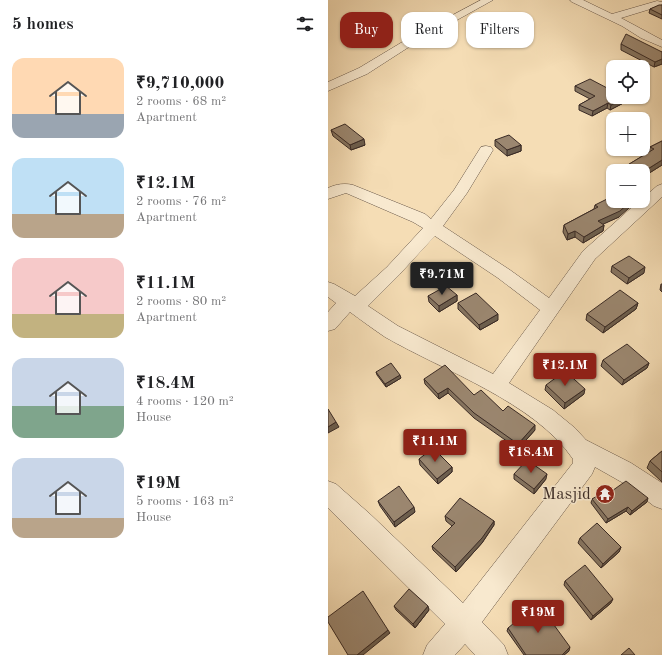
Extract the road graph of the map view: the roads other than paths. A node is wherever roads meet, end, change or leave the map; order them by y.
1 (488, 0) edge
2 (575, 0) edge
3 (662, 5) edge
4 (612, 17) junction
5 (662, 44) edge
6 (328, 87) edge
7 (486, 150) dead end
8 (662, 189) edge
9 (328, 194) edge
10 (433, 228) junction
11 (328, 288) edge
12 (352, 304) junction
13 (551, 309) junction
14 (328, 324) edge
15 (496, 385) junction
16 (580, 448) junction
17 (328, 492) edge
18 (662, 498) edge
19 (464, 623) junction
20 (437, 655) edge
21 (494, 655) edge

1 - 6 street
2 - 4 street
3 - 4 street
4 - 5 street
7 - 10 street
8 - 13 street
9 - 10 street
10 - 12 street
10 - 13 street
11 - 12 street
12 - 14 street
12 - 15 street
13 - 15 street
15 - 16 street
16 - 18 street
16 - 19 street
17 - 19 street
19 - 20 street
19 - 21 street

